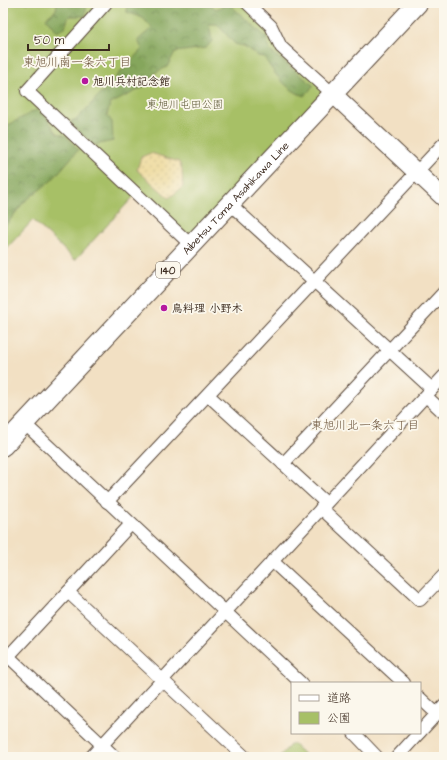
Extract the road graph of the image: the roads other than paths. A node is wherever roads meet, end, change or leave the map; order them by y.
1 (106, 3) edge
2 (247, 3) edge
3 (418, 3) edge
4 (260, 7) edge
5 (333, 94) junction
6 (444, 143) edge
7 (417, 172) junction
8 (444, 198) edge
9 (230, 204) junction
10 (191, 245) junction
11 (314, 281) junction
12 (444, 292) edge
13 (390, 350) junction
14 (444, 376) edge
15 (429, 392) junction
16 (208, 394) junction
17 (444, 413) edge
18 (24, 423) junction
19 (3, 446) edge
20 (283, 464) junction
21 (107, 502) junction
22 (323, 506) junction
23 (131, 524) junction
24 (272, 561) junction
25 (444, 575) edge
26 (68, 592) junction
27 (225, 612) junction
28 (6, 659) edge
29 (162, 680) junction
30 (300, 682) edge
31 (403, 682) edge
32 (421, 699) edge
33 (441, 710) edge
34 (421, 732) edge
35 (355, 734) edge
36 (419, 734) edge
37 (102, 745) junction
38 (91, 757) edge
39 (115, 757) edge
40 (245, 757) edge
41 (377, 757) edge
42 (397, 757) edge

1 - 10 street
2 - 4 street
3 - 5 main road, Aibetsu Toma Asahikawa Line / 140
4 - 5 street
5 - 7 main road
5 - 9 main road, Aibetsu Toma Asahikawa Line / 140
6 - 7 street
7 - 8 main road
7 - 11 street
9 - 10 main road, Aibetsu Toma Asahikawa Line / 140
9 - 11 street
10 - 18 main road, Aibetsu Toma Asahikawa Line / 140
11 - 13 street
11 - 16 street
12 - 13 street
13 - 15 street
13 - 20 street
14 - 15 street
15 - 17 street
15 - 22 street
16 - 20 street
16 - 21 street
18 - 19 main road, Aibetsu Toma Asahikawa Line / 140
18 - 21 street
20 - 22 street
21 - 23 street
22 - 24 street
22 - 25 street
23 - 26 street
23 - 27 street
24 - 27 street
24 - 31 street
26 - 28 street
26 - 29 street
27 - 29 street
27 - 30 street
28 - 37 street
29 - 37 street
29 - 40 street
32 - 33 street
33 - 34 street
35 - 41 street
36 - 42 street
37 - 38 street
37 - 39 street

